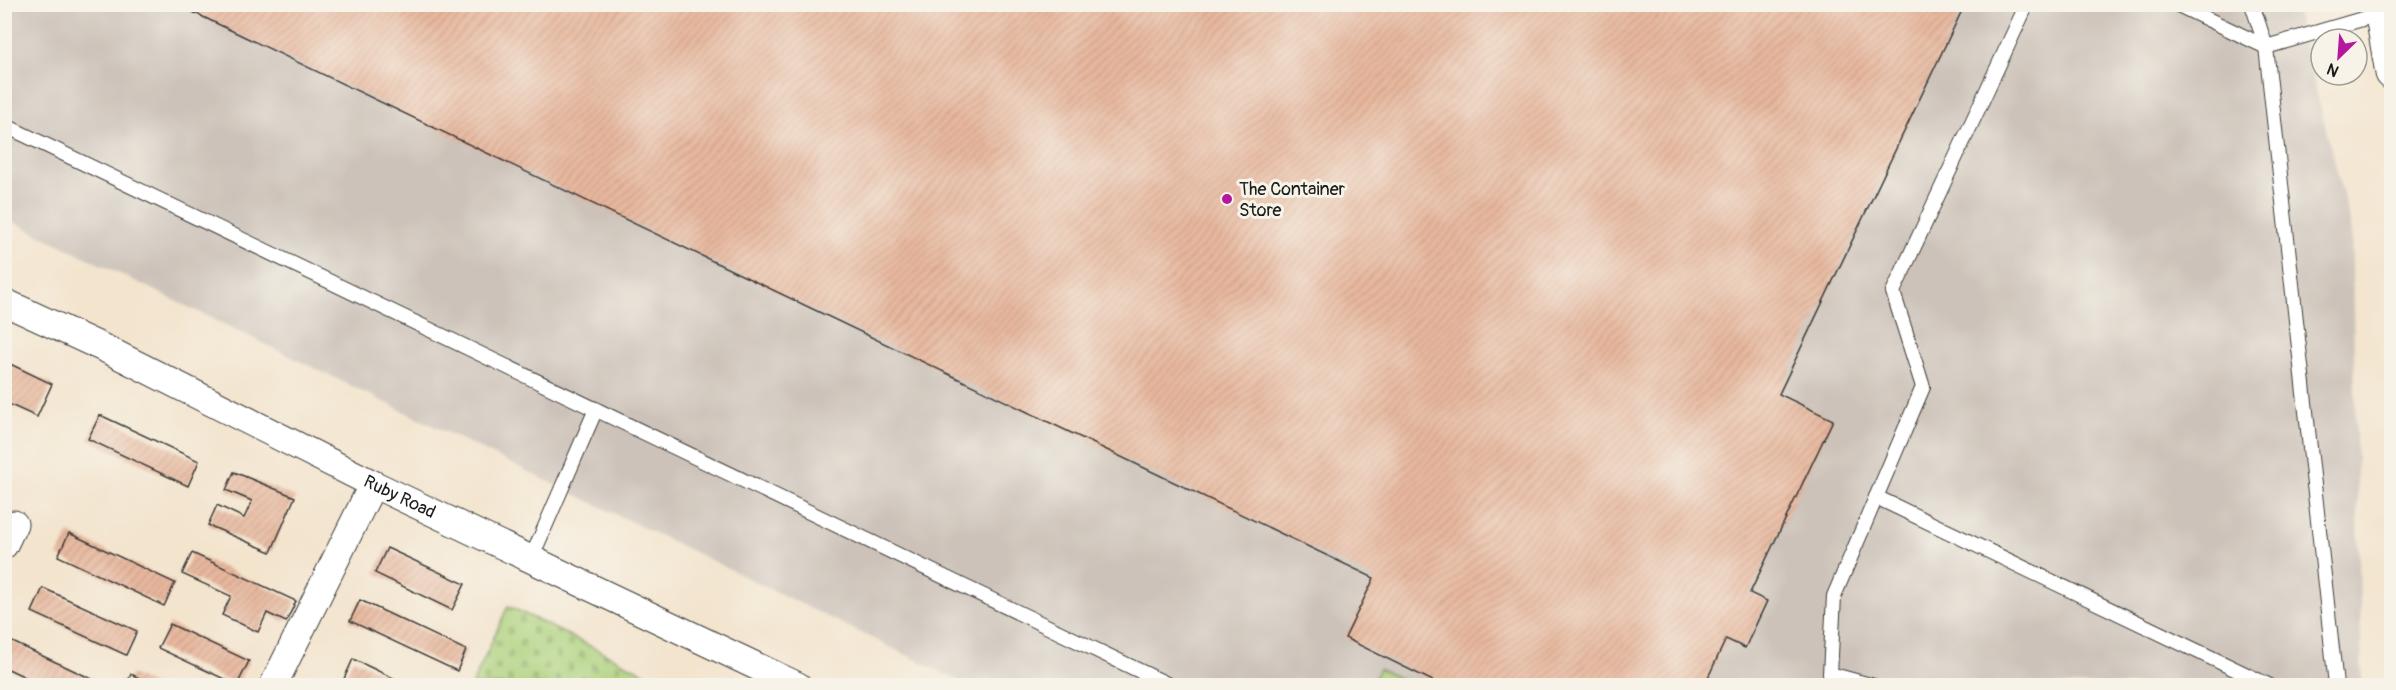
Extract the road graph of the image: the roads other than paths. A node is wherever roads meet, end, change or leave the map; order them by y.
1 (2027, 4) edge
2 (2176, 4) edge
3 (2252, 4) edge
4 (2385, 10) edge
5 (2266, 48) junction
6 (2391, 73) edge
7 (4, 125) edge
8 (4, 302) edge
9 (596, 409) junction
10 (373, 484) junction
11 (1876, 497) junction
12 (531, 559) junction
13 (273, 686) edge
14 (798, 686) edge
15 (1171, 686) edge
16 (1874, 686) edge
17 (2270, 686) edge
18 (2331, 686) edge

1 - 11 lane
2 - 5 lane
3 - 5 lane
4 - 5 lane
4 - 6 main road
5 - 18 lane
7 - 9 lane
8 - 10 street, Ruby Road
9 - 12 lane
9 - 15 lane
10 - 12 street, Ruby Road
10 - 13 street
11 - 16 lane
11 - 17 lane
12 - 14 street, Ruby Road

